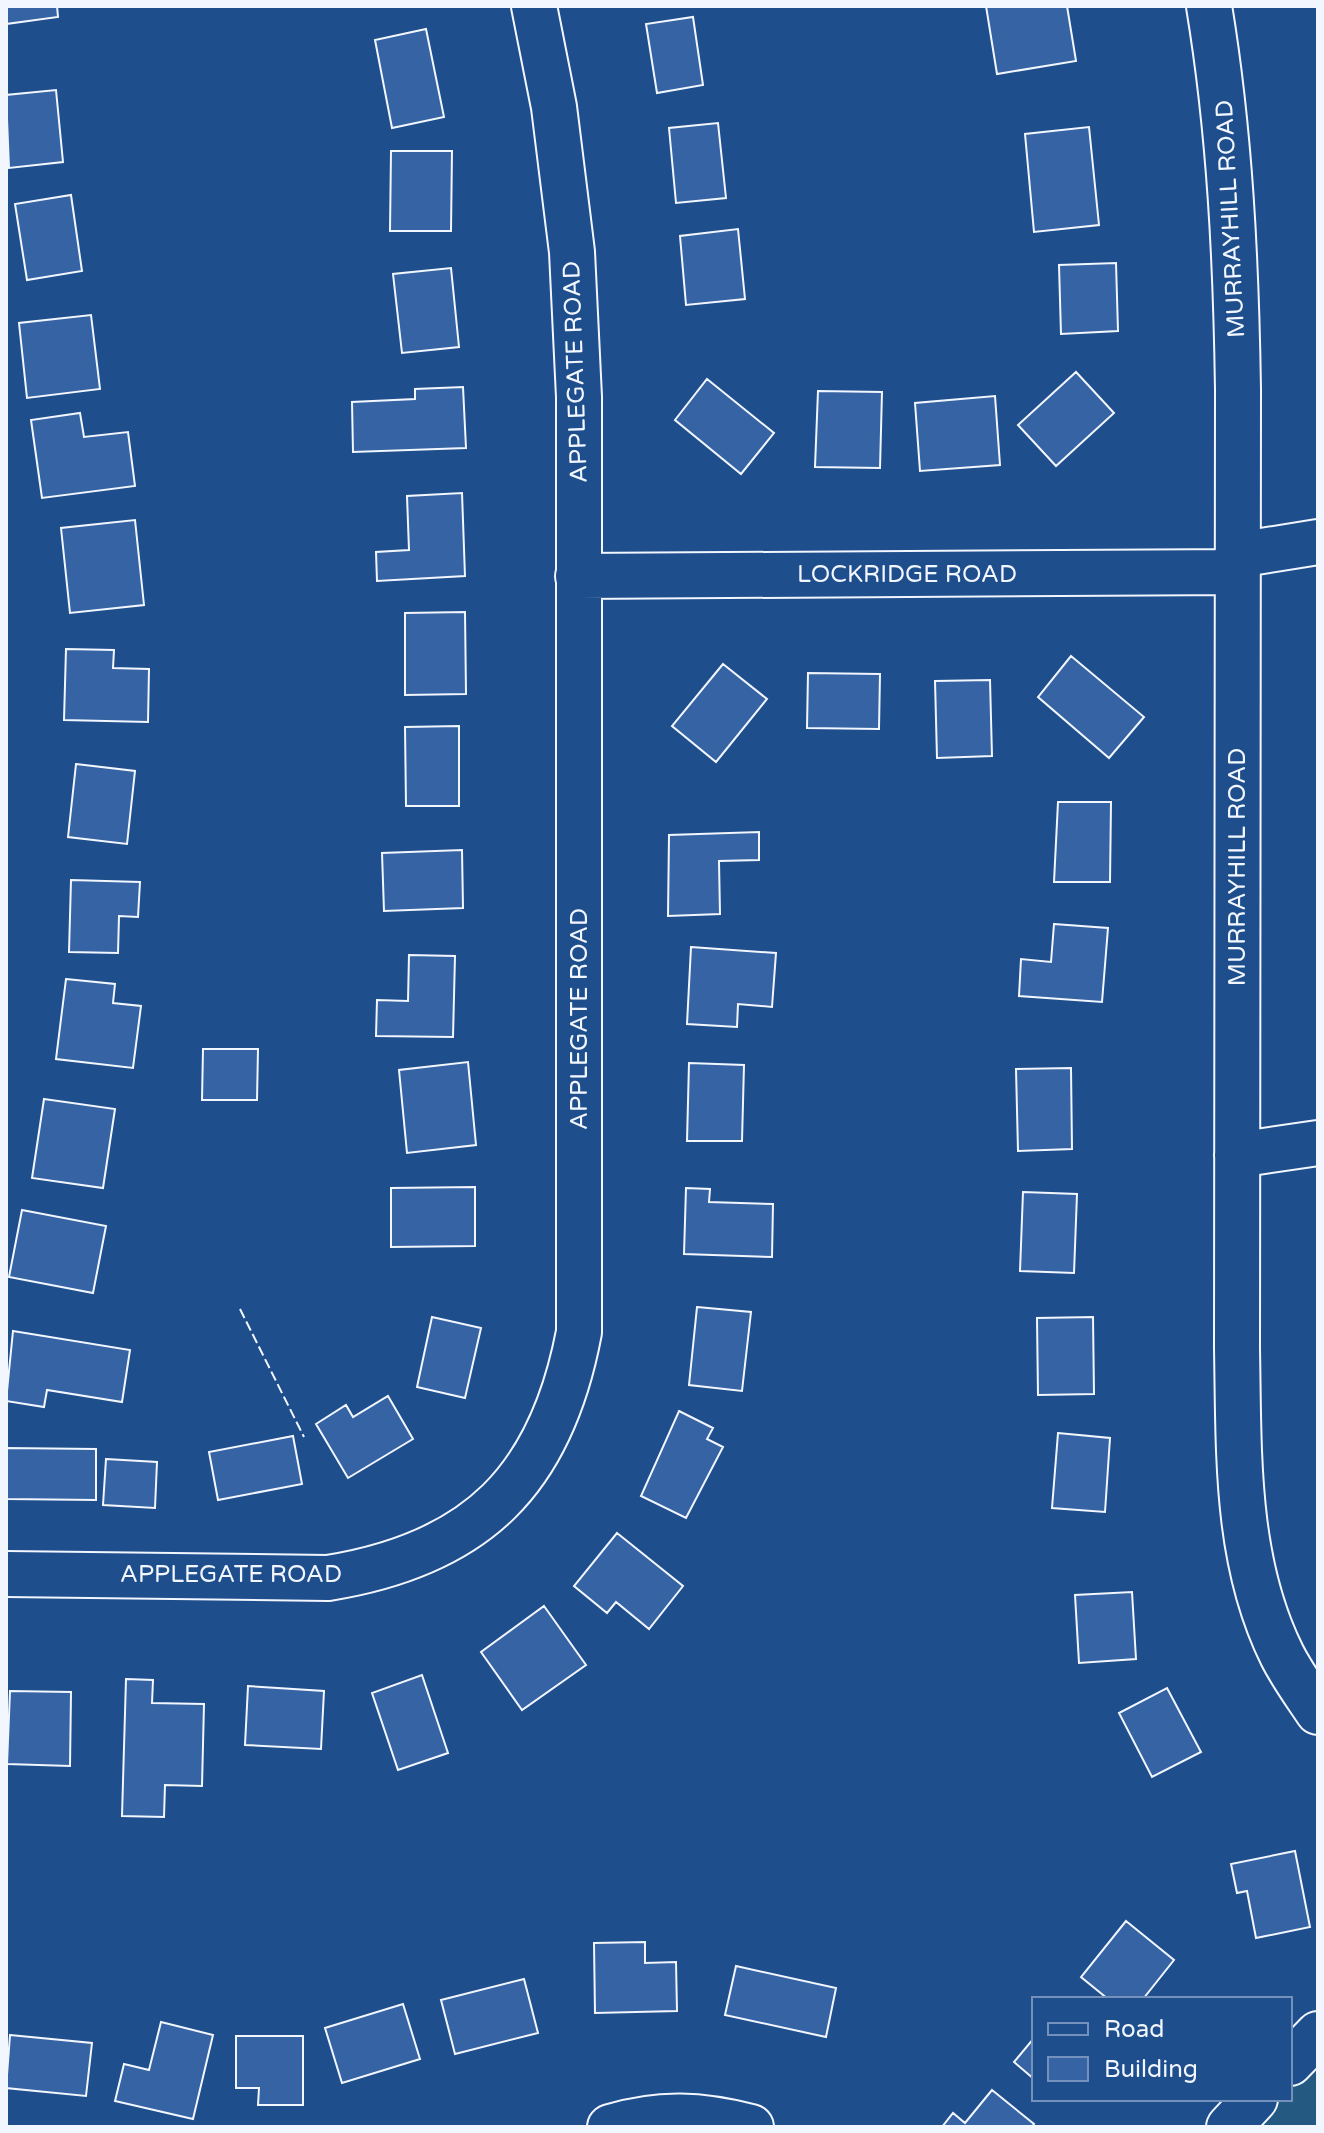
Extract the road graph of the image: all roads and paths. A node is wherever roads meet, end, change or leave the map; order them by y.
1 (534, 6) edge
2 (1209, 6) edge
3 (1318, 542) edge
4 (1237, 564) junction
5 (578, 576) junction
6 (1318, 1143) edge
7 (1237, 1155) junction
8 (6, 1574) edge
9 (1318, 1712) edge
10 (1318, 2034) edge
11 (1292, 2061) edge
12 (1253, 2101) edge
13 (610, 2127) edge
14 (751, 2127) edge
15 (1229, 2127) edge

1 - 5 street, APPLEGATE ROAD
2 - 4 street, MURRAYHILL ROAD
3 - 4 street, LOCKRIDGE ROAD
4 - 5 street, LOCKRIDGE ROAD
4 - 7 street, MURRAYHILL ROAD
5 - 8 street, APPLEGATE ROAD
6 - 7 street
7 - 9 street, MURRAYHILL ROAD
10 - 11 street
12 - 15 street
13 - 14 street

